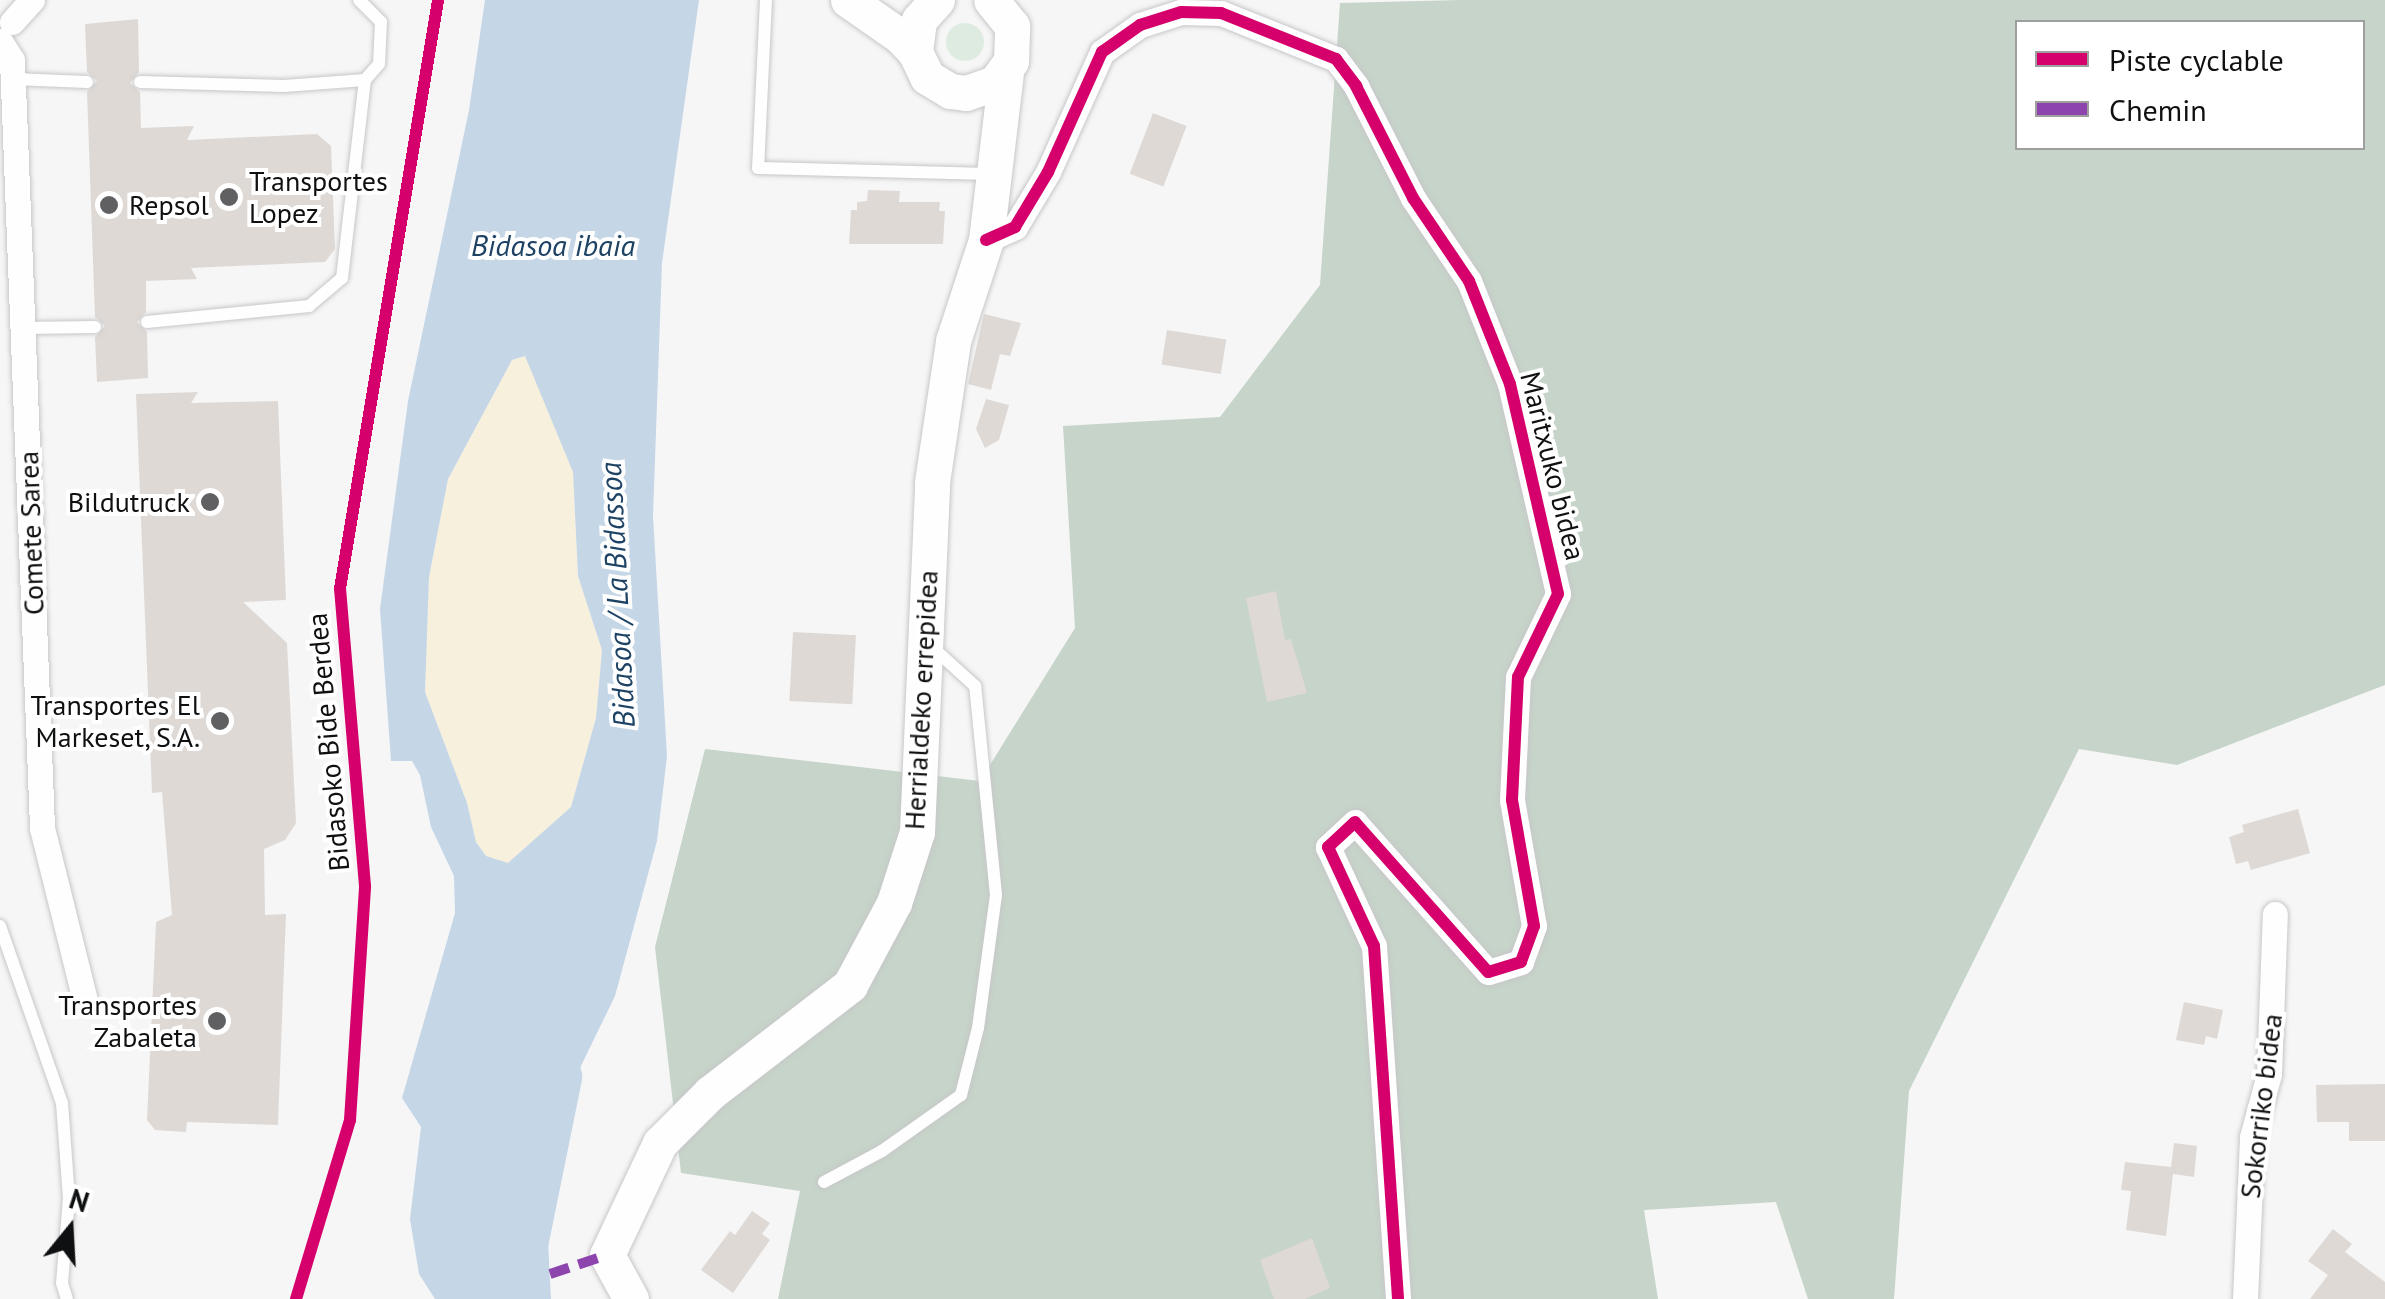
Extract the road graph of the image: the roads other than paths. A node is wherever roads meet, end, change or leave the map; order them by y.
1 (32, 0) edge
2 (359, 0) edge
3 (766, 0) edge
4 (848, 0) edge
5 (874, 0) edge
6 (933, 4) edge
7 (1008, 9) edge
8 (8, 35) edge
9 (914, 52) junction
10 (1006, 72) junction
11 (364, 80) junction
12 (87, 82) dead end
13 (140, 82) dead end
14 (950, 91) junction
15 (992, 169) junction
16 (986, 240) junction
17 (147, 322) dead end
18 (95, 327) dead end
19 (22, 328) junction
20 (925, 640) junction
21 (2274, 914) dead end
22 (0, 926) edge
23 (84, 1001) dead end
24 (824, 1182) dead end
25 (62, 1283) junction
26 (55, 1299) edge
27 (67, 1299) edge
28 (631, 1299) edge
29 (1398, 1299) edge
30 (2245, 1299) edge

1 - 8 street
2 - 11 lane
3 - 15 lane
4 - 9 street
5 - 6 street
6 - 9 street
7 - 10 street, Herrialdeko errepidea
8 - 12 lane
8 - 19 street, Comete Sarea
9 - 14 street
10 - 14 street
10 - 15 street, Herrialdeko errepidea
11 - 13 lane
11 - 17 lane
14 - 15 street
15 - 16 street, Herrialdeko errepidea
16 - 20 street, Herrialdeko errepidea
16 - 29 street, Maritxuko bidea
18 - 19 lane
19 - 23 street, Comete Sarea
20 - 24 lane
20 - 28 street, Herrialdeko errepidea
21 - 30 street, Sokorriko bidea
22 - 25 lane
25 - 26 lane
25 - 27 lane

